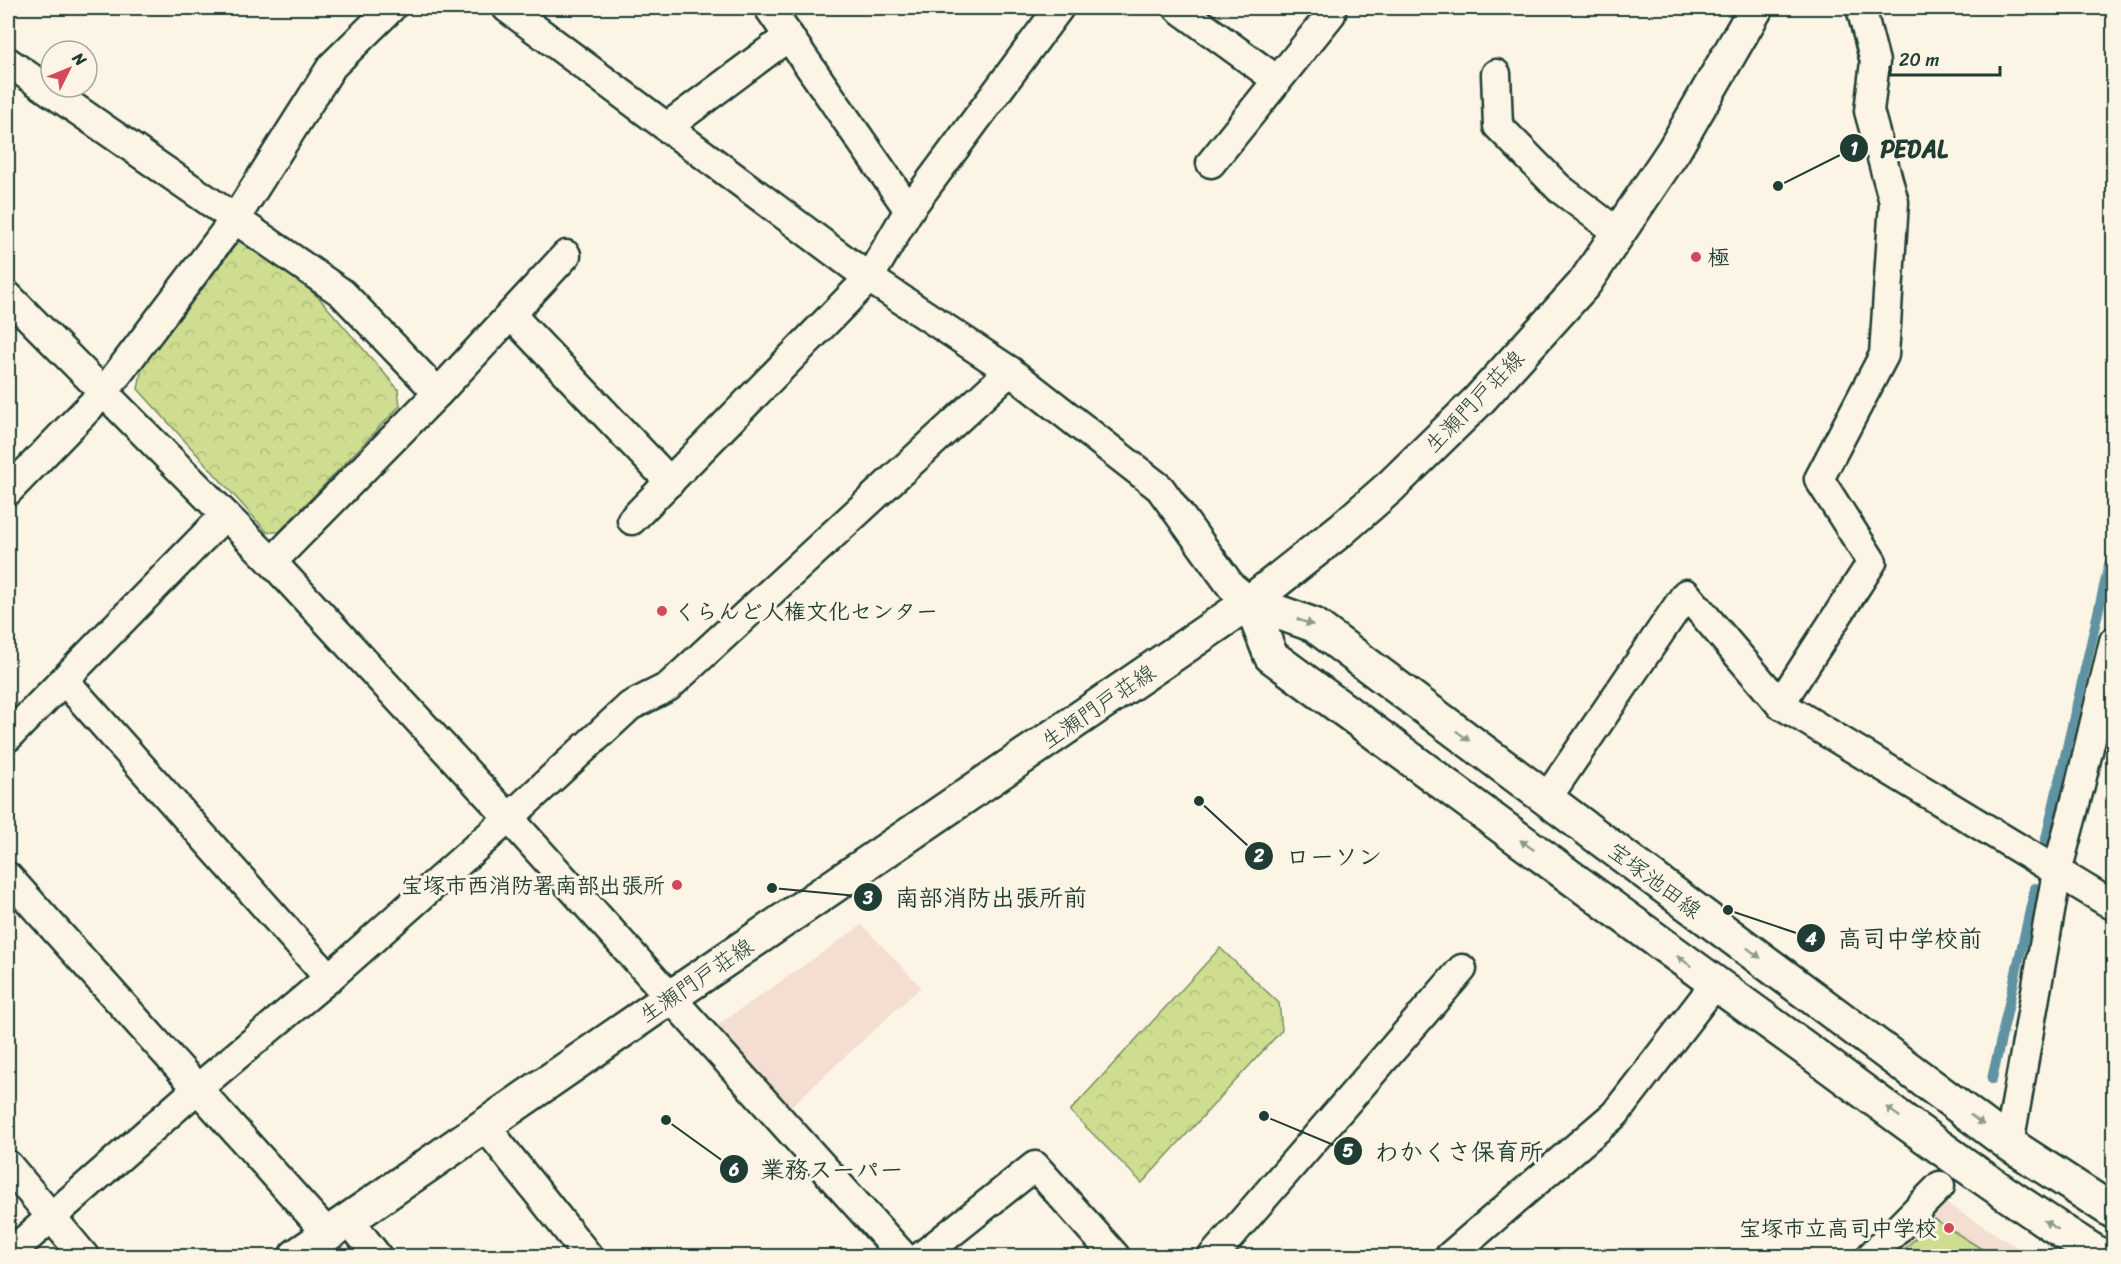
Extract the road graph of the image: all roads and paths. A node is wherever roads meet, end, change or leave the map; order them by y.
1 (507, 8) edge
2 (769, 8) edge
3 (1059, 8) edge
4 (1178, 8) edge
5 (1756, 8) edge
6 (1861, 8) edge
7 (381, 10) edge
8 (1331, 14) dead end
9 (789, 36) junction
10 (8, 63) edge
11 (1496, 74) dead end
12 (1277, 80) junction
13 (667, 127) junction
14 (1211, 163) dead end
15 (909, 210) junction
16 (235, 219) junction
17 (1618, 233) junction
18 (566, 255) dead end
19 (869, 278) junction
20 (8, 296) edge
21 (511, 315) junction
22 (1010, 370) junction
23 (104, 392) junction
24 (438, 393) junction
25 (670, 482) junction
26 (8, 491) edge
27 (225, 515) junction
28 (632, 520) dead end
29 (272, 562) junction
30 (1250, 602) junction
31 (2114, 641) edge
32 (64, 680) junction
33 (1780, 704) junction
34 (8, 737) edge
35 (1546, 798) junction
36 (509, 818) junction
37 (2057, 872) junction
38 (8, 877) edge
39 (2114, 906) edge
40 (1462, 969) dead end
41 (329, 978) junction
42 (1715, 984) junction
43 (671, 997) junction
44 (197, 1089) junction
45 (485, 1126) junction
46 (2009, 1144) junction
47 (8, 1165) edge
48 (1940, 1186) dead end
49 (2114, 1212) edge
50 (51, 1219) junction
51 (338, 1227) junction
52 (8, 1255) edge
53 (84, 1257) edge
54 (296, 1257) edge
55 (377, 1257) edge
56 (588, 1257) edge
57 (903, 1257) edge
58 (922, 1257) edge
59 (1115, 1257) edge
60 (1213, 1257) edge
61 (1450, 1257) edge
62 (1871, 1257) edge
63 (2101, 1257) edge

1 - 13 street
2 - 9 street
3 - 15 street
4 - 12 street
5 - 17 street, 生瀬門戸荘線
6 - 33 street
7 - 16 street
8 - 12 street
9 - 13 street
9 - 15 street
10 - 16 street
11 - 17 street
12 - 14 street
13 - 19 street
15 - 19 street
16 - 23 street
16 - 24 street
17 - 30 street, 生瀬門戸荘線
18 - 21 street
19 - 22 street
19 - 25 street
20 - 23 street
21 - 24 street
21 - 25 street
22 - 30 street
22 - 36 street
23 - 26 street
23 - 27 street
24 - 29 street
25 - 28 street
27 - 29 street
27 - 32 street
29 - 36 street
30 -> 35 street, 宝塚池田線
42 -> 30 street
30 - 43 street, 生瀬門戸荘線
31 - 37 street
32 - 34 street
32 - 41 street
33 - 35 street
33 - 37 street
35 -> 46 street, 宝塚池田線
36 - 41 street
36 - 43 street
37 - 39 street
37 - 46 street
38 - 44 street
40 - 60 street
41 - 44 street
42 - 61 street
63 -> 42 street
43 - 45 street, 生瀬門戸荘線
43 - 57 street
44 - 50 street
44 - 51 street
45 - 51 street, 生瀬門戸荘線
45 - 56 street
46 - 49 street, 宝塚池田線
47 - 50 street
48 - 62 street
50 - 52 street
50 - 53 street
51 - 54 street, 生瀬門戸荘線
51 - 55 street
58 - 59 street

